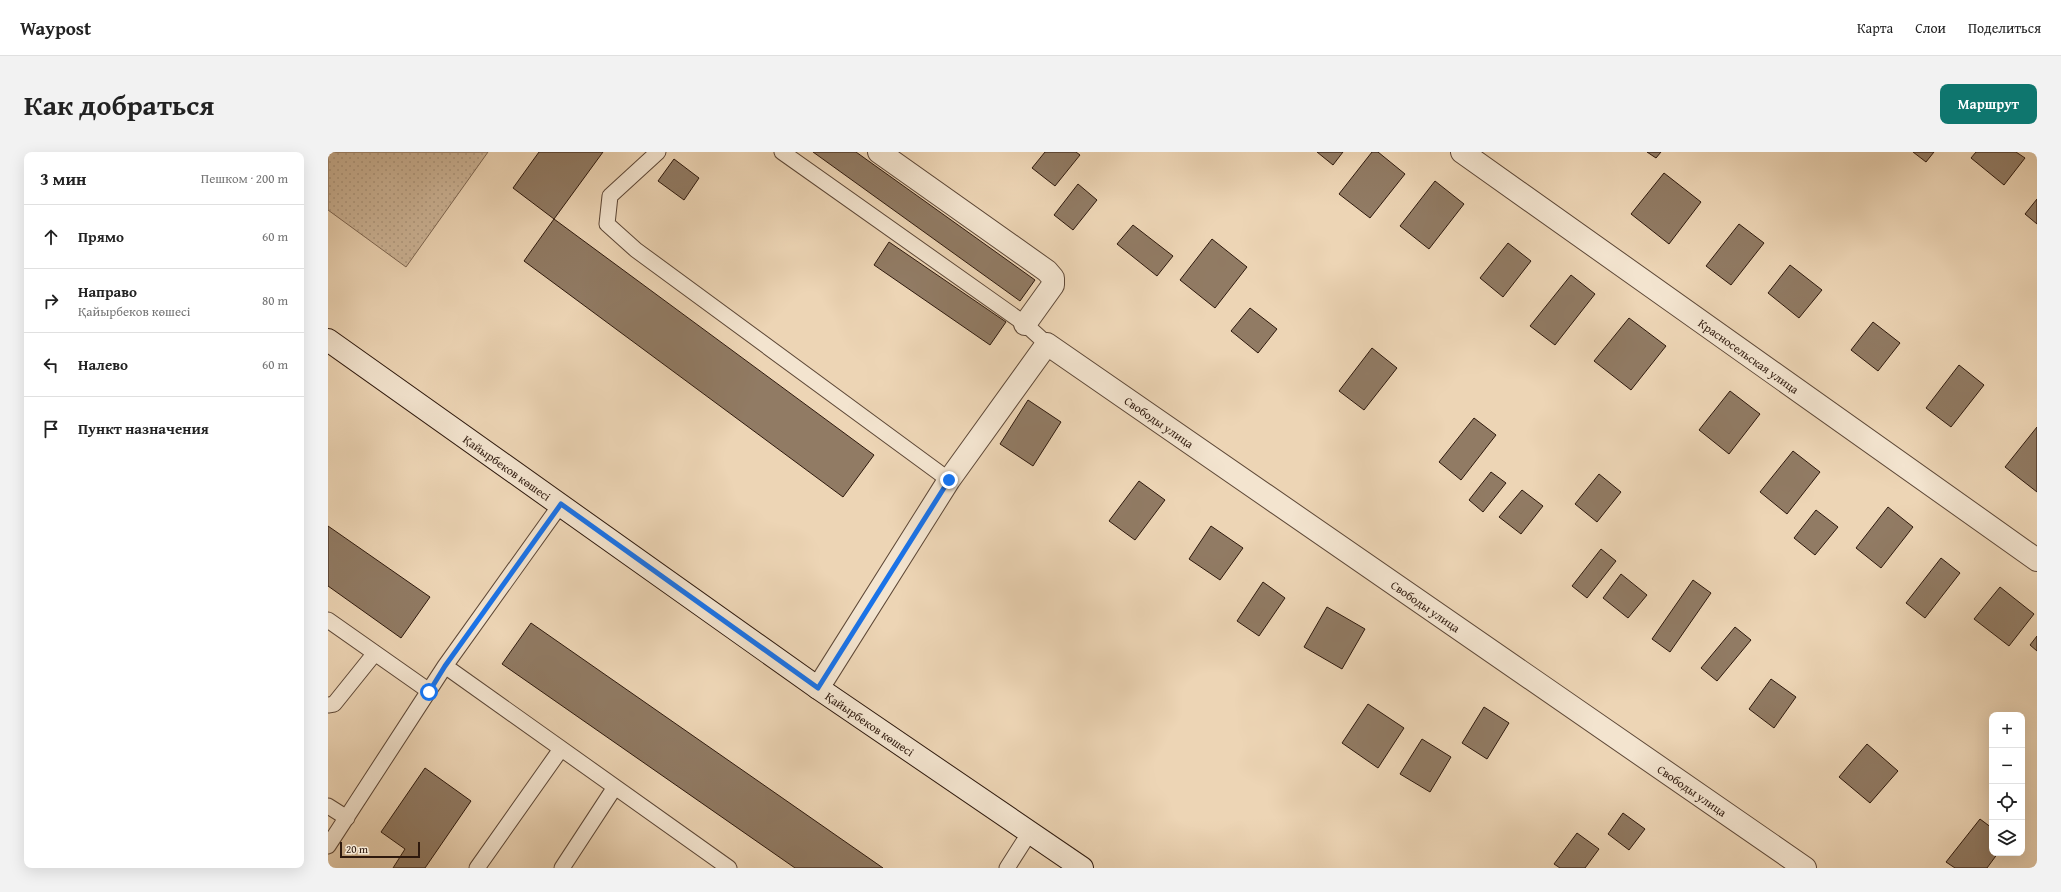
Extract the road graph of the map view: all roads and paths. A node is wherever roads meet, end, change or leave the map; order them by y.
1 (658, 152) edge
2 (782, 152) edge
3 (879, 152) edge
4 (1462, 152) edge
5 (1025, 324) junction
6 (328, 340) edge
7 (1047, 344) junction
8 (949, 480) junction
9 (561, 504) junction
10 (2037, 560) edge
11 (328, 620) edge
12 (375, 653) junction
13 (445, 666) junction
14 (818, 688) junction
15 (429, 692) junction
16 (328, 705) edge
17 (561, 749) junction
18 (615, 787) junction
19 (328, 806) edge
20 (347, 818) junction
21 (1030, 832) junction
22 (328, 846) edge
23 (477, 868) edge
24 (562, 868) edge
25 (729, 868) edge
26 (1007, 868) edge
27 (1082, 868) edge
28 (1805, 868) edge

1 - 8 lane
2 - 5 lane
3 - 5 street
4 - 10 street, Красносельская улица
5 - 7 lane
6 - 9 street, Қайырбеков көшесі
7 - 8 street
7 - 28 street, Свободы улица
8 - 14 street
9 - 13 lane
9 - 14 street, Қайырбеков көшесі
11 - 12 lane
12 - 15 lane
12 - 16 lane
13 - 15 lane
13 - 17 lane
14 - 21 street, Қайырбеков көшесі
15 - 20 lane
17 - 18 lane
17 - 23 lane
18 - 24 lane
18 - 25 lane
19 - 20 lane
20 - 22 lane
21 - 26 lane
21 - 27 street, Қайырбеков көшесі

